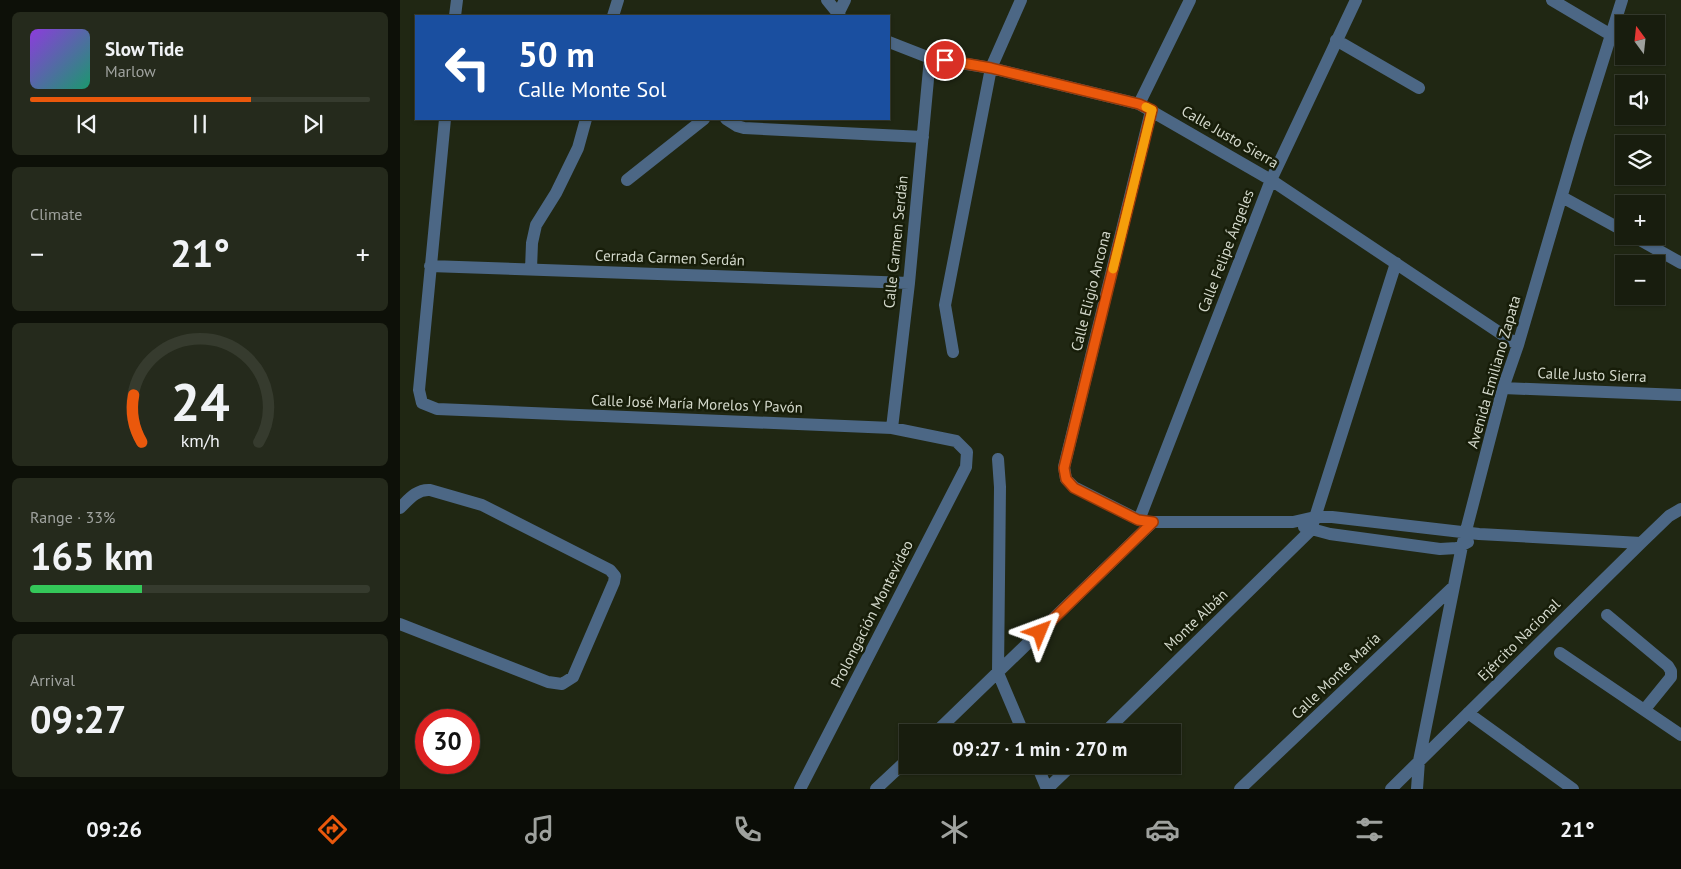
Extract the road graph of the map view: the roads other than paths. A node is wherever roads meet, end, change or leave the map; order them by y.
1 (457, 0) edge
2 (618, 0) edge
3 (827, 0) edge
4 (845, 0) edge
5 (1021, 0) edge
6 (1190, 0) edge
7 (1356, 0) edge
8 (1552, 0) edge
9 (1622, 0) edge
10 (455, 15) edge
11 (614, 15) edge
12 (837, 15) edge
13 (838, 15) edge
14 (1611, 35) junction
15 (1336, 40) junction
16 (890, 42) edge
17 (930, 58) junction
18 (991, 68) junction
19 (1419, 88) dead end
20 (1139, 104) junction
21 (1152, 110) junction
22 (445, 120) edge
23 (586, 120) edge
24 (703, 120) edge
25 (728, 120) edge
26 (924, 137) junction
27 (627, 180) dead end
28 (1272, 180) junction
29 (1562, 197) junction
30 (1615, 226) edge
31 (1648, 245) edge
32 (1396, 263) junction
33 (1681, 263) edge
34 (430, 266) junction
35 (531, 269) junction
36 (909, 282) junction
37 (1518, 345) junction
38 (953, 352) dead end
39 (1503, 388) junction
40 (1681, 395) edge
41 (892, 428) junction
42 (967, 452) joint
43 (998, 459) dead end
44 (400, 508) edge
45 (1681, 509) edge
46 (1315, 517) junction
47 (1138, 520) junction
48 (1153, 522) junction
49 (1293, 522) junction
50 (1311, 530) junction
51 (1473, 533) junction
52 (1641, 543) junction
53 (1462, 546) junction
54 (1453, 587) junction
55 (1607, 615) dead end
56 (400, 624) edge
57 (1560, 653) dead end
58 (998, 673) junction
59 (1645, 709) junction
60 (1468, 713) junction
61 (944, 724) edge
62 (1020, 724) edge
63 (1113, 724) edge
64 (1681, 735) edge
65 (1419, 760) junction
66 (899, 767) edge
67 (1040, 774) edge
68 (1063, 774) edge
69 (800, 789) edge
70 (876, 789) edge
71 (1047, 789) edge
72 (1240, 789) edge
73 (1391, 789) edge
74 (1418, 789) edge
75 (1573, 789) edge

1 - 10 street
2 - 11 street
3 - 12 street
4 - 13 street
5 - 18 street
6 - 20 street
7 - 15 street, Calle Felipe Ángeles
8 - 14 street
9 - 14 street, Avenida Emiliano Zapata
14 - 29 street, Avenida Emiliano Zapata
15 - 19 street
15 - 28 street, Calle Felipe Ángeles
16 - 17 street, Calle Justo Sierra
17 - 18 street, Calle Justo Sierra
17 - 26 street, Calle Carmen Serdán
18 - 20 street, Calle Justo Sierra
18 - 38 street
20 - 21 street, Calle Justo Sierra
21 - 28 street, Calle Justo Sierra
21 - 47 street, Calle Eligio Ancona
22 - 34 street
23 - 35 street
24 - 27 street
25 - 26 street
26 - 36 street, Calle Carmen Serdán
28 - 32 street, Calle Justo Sierra
28 - 47 street, Calle Felipe Ángeles
29 - 30 street
29 - 37 street, Avenida Emiliano Zapata
31 - 33 street
32 - 37 street, Calle Justo Sierra
32 - 46 street
34 - 35 street, Cerrada Carmen Serdán
34 - 41 street, Calle José María Morelos Y Pavón
35 - 36 street, Cerrada Carmen Serdán
36 - 41 street, Calle Carmen Serdán
37 - 39 street, Avenida Emiliano Zapata
39 - 40 street, Calle Justo Sierra
39 - 51 street, Avenida Emiliano Zapata
41 - 42 street, Calle José María Morelos Y Pavón
42 - 69 street, Prolongación Montevideo
43 - 58 street
44 - 56 street
45 - 52 street, Ejército Nacional
46 - 49 street
46 - 50 street
46 - 51 street
47 - 48 street
48 - 49 street
48 - 58 street
49 - 50 street
50 - 53 street
50 - 63 street, Monte Albán
51 - 52 street
51 - 53 street, Avenida Emiliano Zapata
52 - 60 street, Ejército Nacional
53 - 54 street, Avenida Emiliano Zapata
54 - 65 street, Avenida Emiliano Zapata
54 - 72 street, Calle Monte María
55 - 59 street
57 - 59 street
58 - 61 street
58 - 62 street
59 - 64 street
60 - 65 street, Ejército Nacional
60 - 75 street
65 - 73 street, Ejército Nacional
65 - 74 street, Avenida Emiliano Zapata
66 - 70 street
67 - 71 street
68 - 71 street

